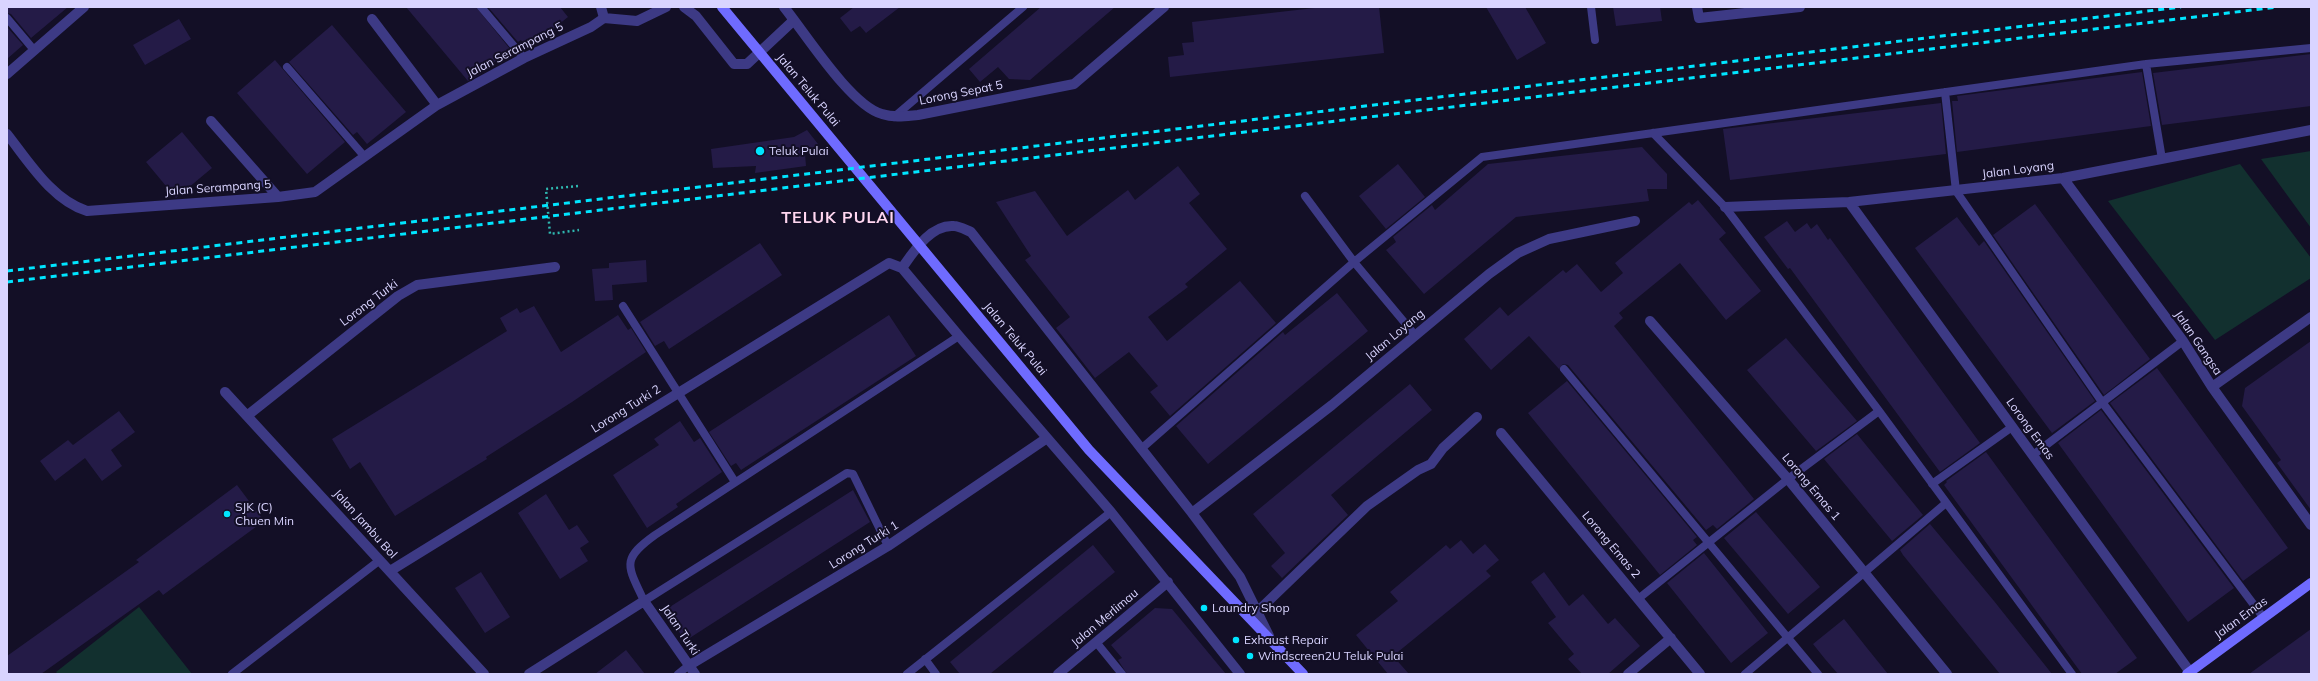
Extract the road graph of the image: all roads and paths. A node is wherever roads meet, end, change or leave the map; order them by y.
1 (84, 7) edge
2 (481, 7) edge
3 (601, 7) edge
4 (666, 7) edge
5 (684, 7) edge
6 (722, 7) edge
7 (784, 7) edge
8 (1023, 7) edge
9 (1164, 7) edge
10 (1591, 7) edge
11 (1697, 7) edge
12 (1800, 7) edge
13 (1784, 8) edge
14 (7, 18) edge
15 (604, 18) junction
16 (372, 19) dead end
17 (794, 20) junction
18 (1595, 40) dead end
19 (2311, 48) edge
20 (34, 50) junction
21 (524, 58) junction
22 (2146, 64) junction
23 (287, 67) dead end
24 (7, 74) edge
25 (1945, 92) junction
26 (437, 105) junction
27 (894, 117) junction
28 (211, 121) dead end
29 (2311, 130) edge
30 (1653, 133) junction
31 (7, 134) edge
32 (364, 156) junction
33 (2162, 159) junction
34 (2062, 178) junction
35 (578, 186) dead end
36 (1956, 191) junction
37 (1305, 196) dead end
38 (278, 198) junction
39 (1849, 202) junction
40 (1725, 206) junction
41 (1635, 221) dead end
42 (579, 230) dead end
43 (1354, 262) junction
44 (556, 267) dead end
45 (902, 268) junction
46 (623, 306) dead end
47 (2311, 317) edge
48 (1650, 321) dead end
49 (1415, 335) junction
50 (959, 336) junction
51 (2183, 341) junction
52 (1564, 369) dead end
53 (2212, 387) junction
54 (225, 392) dead end
55 (679, 392) junction
56 (2102, 402) junction
57 (1879, 411) junction
58 (248, 415) junction
59 (1477, 417) dead end
60 (2012, 427) junction
61 (1501, 434) dead end
62 (1047, 438) junction
63 (1141, 448) junction
64 (2032, 455) junction
65 (1788, 479) junction
66 (735, 482) junction
67 (1932, 484) junction
68 (1946, 503) junction
69 (1111, 512) junction
70 (1192, 513) junction
71 (2311, 525) edge
72 (1708, 543) junction
73 (888, 546) junction
74 (380, 560) junction
75 (390, 571) junction
76 (1865, 574) junction
77 (1168, 582) junction
78 (2311, 583) edge
79 (1638, 599) junction
80 (644, 601) junction
81 (1257, 612) junction
82 (2263, 617) junction
83 (1789, 637) junction
84 (1671, 638) junction
85 (1096, 642) junction
86 (1271, 642) junction
87 (925, 660) junction
88 (691, 670) edge
89 (2188, 673) edge
90 (232, 674) edge
91 (484, 674) edge
92 (529, 674) edge
93 (678, 674) edge
94 (907, 674) edge
95 (936, 674) edge
96 (1058, 674) edge
97 (1122, 674) edge
98 (1240, 674) edge
99 (1303, 674) edge
100 (1628, 674) edge
101 (1700, 674) edge
102 (1745, 674) edge
103 (1818, 674) edge
104 (1947, 674) edge
105 (2072, 674) edge

1 - 20 street
2 - 21 lane
3 - 15 street
4 - 15 street
5 - 17 street
6 - 86 main road, Jalan Teluk Pulai
7 - 17 street, Lorong Sepat 5
8 - 27 lane
9 - 27 street, Lorong Sepat 5
10 - 18 lane
11 - 13 street
12 - 13 street
14 - 20 lane
15 - 21 street, Jalan Serampang 5
16 - 26 street
17 - 27 street, Lorong Sepat 5
19 - 22 lane
20 - 24 street
21 - 26 street, Jalan Serampang 5
22 - 25 lane
22 - 33 lane
23 - 32 lane
25 - 30 lane
25 - 36 lane
26 - 32 street, Jalan Serampang 5
28 - 38 street
29 - 33 street, Jalan Loyang
30 - 40 lane
30 - 43 lane
31 - 38 street, Jalan Serampang 5
32 - 38 street, Jalan Serampang 5
33 - 34 street, Jalan Loyang
34 - 36 street, Jalan Loyang
34 - 51 street, Jalan Gangsa
35 - 42 path
36 - 39 street, Jalan Loyang
36 - 56 lane
37 - 43 lane
39 - 40 street, Jalan Loyang
39 - 60 street, Lorong Emas
40 - 57 lane
41 - 49 street, Jalan Loyang
43 - 49 lane
43 - 63 lane
44 - 58 street, Lorong Turki
45 - 50 street
45 - 55 street, Lorong Turki 2
45 - 63 street
46 - 55 lane
47 - 53 street
48 - 65 street, Lorong Emas 1
49 - 70 street, Jalan Loyang
50 - 62 street
50 - 66 lane
51 - 53 street, Jalan Gangsa
51 - 56 lane
52 - 72 lane
53 - 71 street, Jalan Gangsa
54 - 58 street, Jalan Jambu Bol
55 - 66 lane
55 - 75 street, Lorong Turki 2
56 - 64 lane
56 - 82 lane
57 - 65 lane
57 - 67 lane
58 - 74 street, Jalan Jambu Bol
59 - 81 street
60 - 64 street, Lorong Emas
60 - 67 lane
61 - 79 street, Lorong Emas 2
62 - 69 street
62 - 73 street, Lorong Turki 1
63 - 70 street
64 - 89 street, Lorong Emas
65 - 72 lane
65 - 76 street, Lorong Emas 1
66 - 80 lane
67 - 68 lane
68 - 76 lane
68 - 105 lane
69 - 77 street
69 - 87 lane
70 - 81 street
72 - 79 lane
72 - 83 lane
73 - 80 lane
73 - 88 street, Lorong Turki 1
74 - 75 street, Jalan Jambu Bol
74 - 90 lane
75 - 91 street, Jalan Jambu Bol
76 - 83 lane
76 - 104 street, Lorong Emas 1
77 - 85 street, Jalan Merlimau
77 - 98 street
78 - 82 main road, Jalan Emas
79 - 84 street, Lorong Emas 2
80 - 88 street, Jalan Turki
80 - 92 street
81 - 86 street
82 - 89 main road, Jalan Emas
83 - 102 lane
83 - 103 lane
84 - 100 street
84 - 101 street, Lorong Emas 2
85 - 96 street, Jalan Merlimau
85 - 97 lane
86 - 99 main road, Jalan Teluk Pulai
87 - 94 lane
87 - 95 lane
88 - 93 lane

